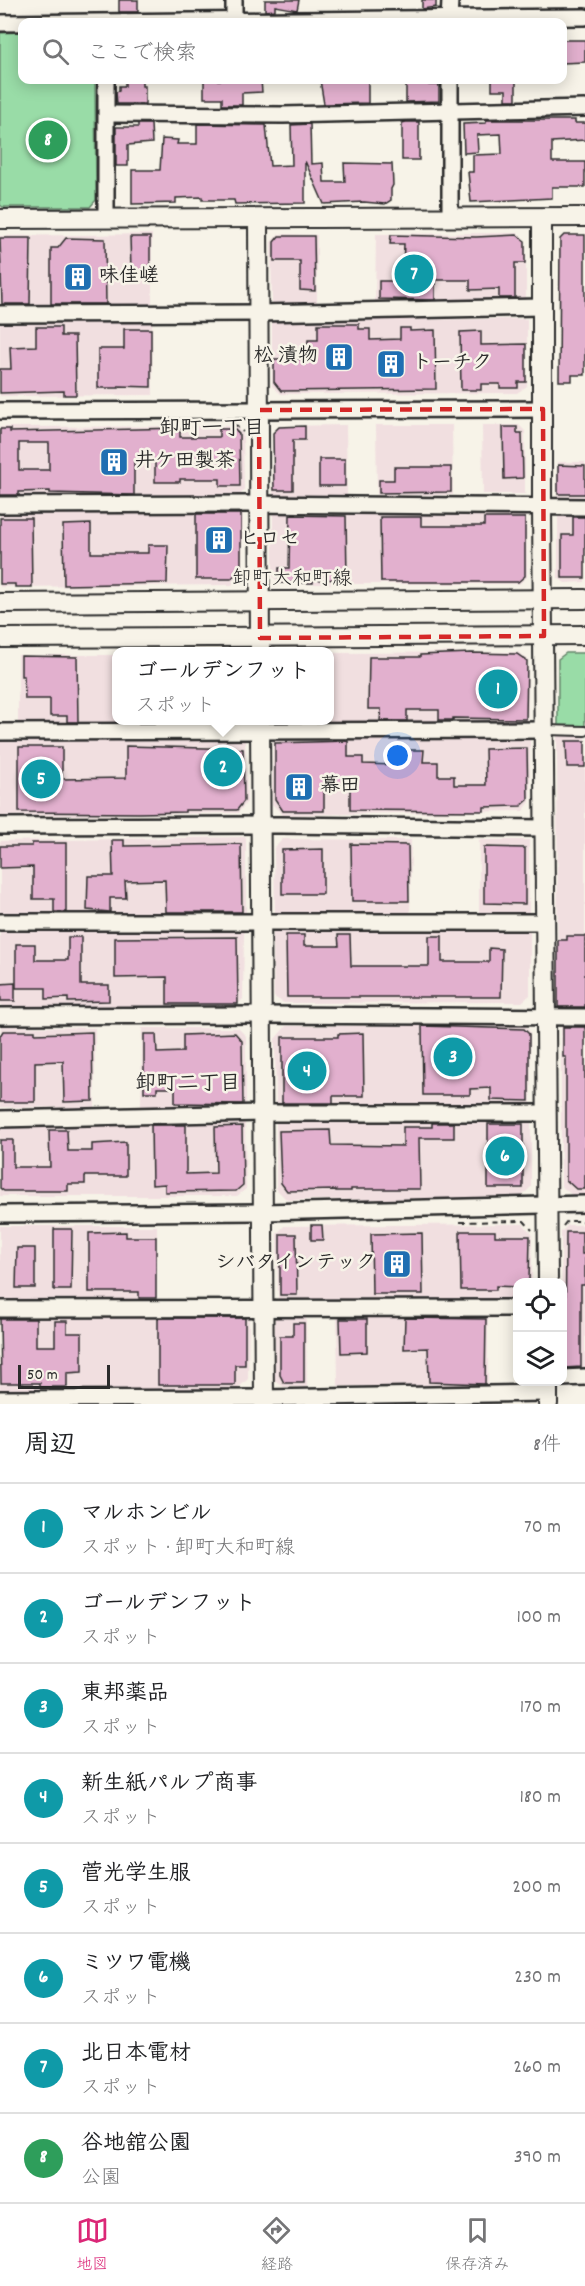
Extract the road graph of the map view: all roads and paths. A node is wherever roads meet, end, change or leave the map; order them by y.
1 (234, 0) edge
2 (450, 0) edge
3 (585, 17) edge
4 (234, 18) edge
5 (449, 18) edge
6 (551, 18) edge
7 (0, 23) edge
8 (18, 23) edge
9 (106, 84) edge
10 (450, 84) edge
11 (585, 108) edge
12 (450, 112) junction
13 (107, 114) junction
14 (585, 217) edge
15 (106, 218) junction
16 (450, 218) junction
17 (542, 218) junction
18 (0, 219) edge
19 (258, 219) junction
20 (542, 307) junction
21 (259, 313) junction
22 (0, 314) edge
23 (543, 409) junction
24 (259, 410) junction
25 (0, 411) edge
26 (243, 425) dead end
27 (244, 433) dead end
28 (260, 504) junction
29 (0, 505) edge
30 (542, 507) junction
31 (585, 507) edge
32 (585, 599) edge
33 (544, 600) junction
34 (0, 603) edge
35 (260, 603) junction
36 (585, 635) edge
37 (544, 636) junction
38 (0, 638) edge
39 (260, 645) edge
40 (260, 726) edge
41 (544, 730) junction
42 (585, 730) edge
43 (0, 732) edge
44 (261, 825) junction
45 (0, 826) edge
46 (544, 828) junction
47 (0, 922) edge
48 (261, 922) junction
49 (545, 922) junction
50 (261, 1015) junction
51 (0, 1016) edge
52 (547, 1017) junction
53 (585, 1017) edge
54 (262, 1113) junction
55 (547, 1113) junction
56 (0, 1119) edge
57 (547, 1204) junction
58 (585, 1204) edge
59 (262, 1212) junction
60 (0, 1214) edge
61 (585, 1221) edge
62 (557, 1232) dead end
63 (548, 1278) edge
64 (263, 1308) junction
65 (513, 1308) edge
66 (0, 1309) edge
67 (585, 1377) edge
68 (567, 1378) edge
69 (548, 1393) edge
70 (0, 1399) edge
71 (264, 1401) edge

1 - 4 street
2 - 5 street
3 - 6 street
7 - 8 street
9 - 13 street
10 - 12 street
11 - 12 street
12 - 13 street
12 - 16 street
13 - 15 street
14 - 17 street
15 - 18 street
15 - 19 street
16 - 17 street
16 - 19 street
17 - 20 street
19 - 21 street
20 - 21 street
20 - 23 street
21 - 22 street
21 - 24 street
23 - 24 street
23 - 30 street
24 - 25 street
24 - 28 street
26 - 27 path
28 - 29 street
28 - 30 street
28 - 35 street
30 - 31 street
30 - 33 street
32 - 33 street, 卸町大和町線
33 - 35 street, 卸町大和町線
33 - 37 street
34 - 35 street, 卸町大和町線
35 - 39 street
36 - 37 street
37 - 39 street
37 - 41 street
38 - 39 street
40 - 41 street
40 - 43 street
40 - 44 street
41 - 42 lane
41 - 46 street
44 - 45 street
44 - 46 street
44 - 48 street
46 - 49 street
47 - 48 street
48 - 49 street
48 - 50 street
49 - 52 street
50 - 51 street
50 - 52 street
50 - 54 street
52 - 53 street
52 - 55 street
54 - 55 street
54 - 56 street
54 - 59 street
55 - 57 street
57 - 58 street
57 - 59 street
57 - 63 street
59 - 60 street
59 - 64 street
61 - 62 path
64 - 65 street
64 - 66 street
64 - 71 street
67 - 68 street
69 - 71 street
70 - 71 street

